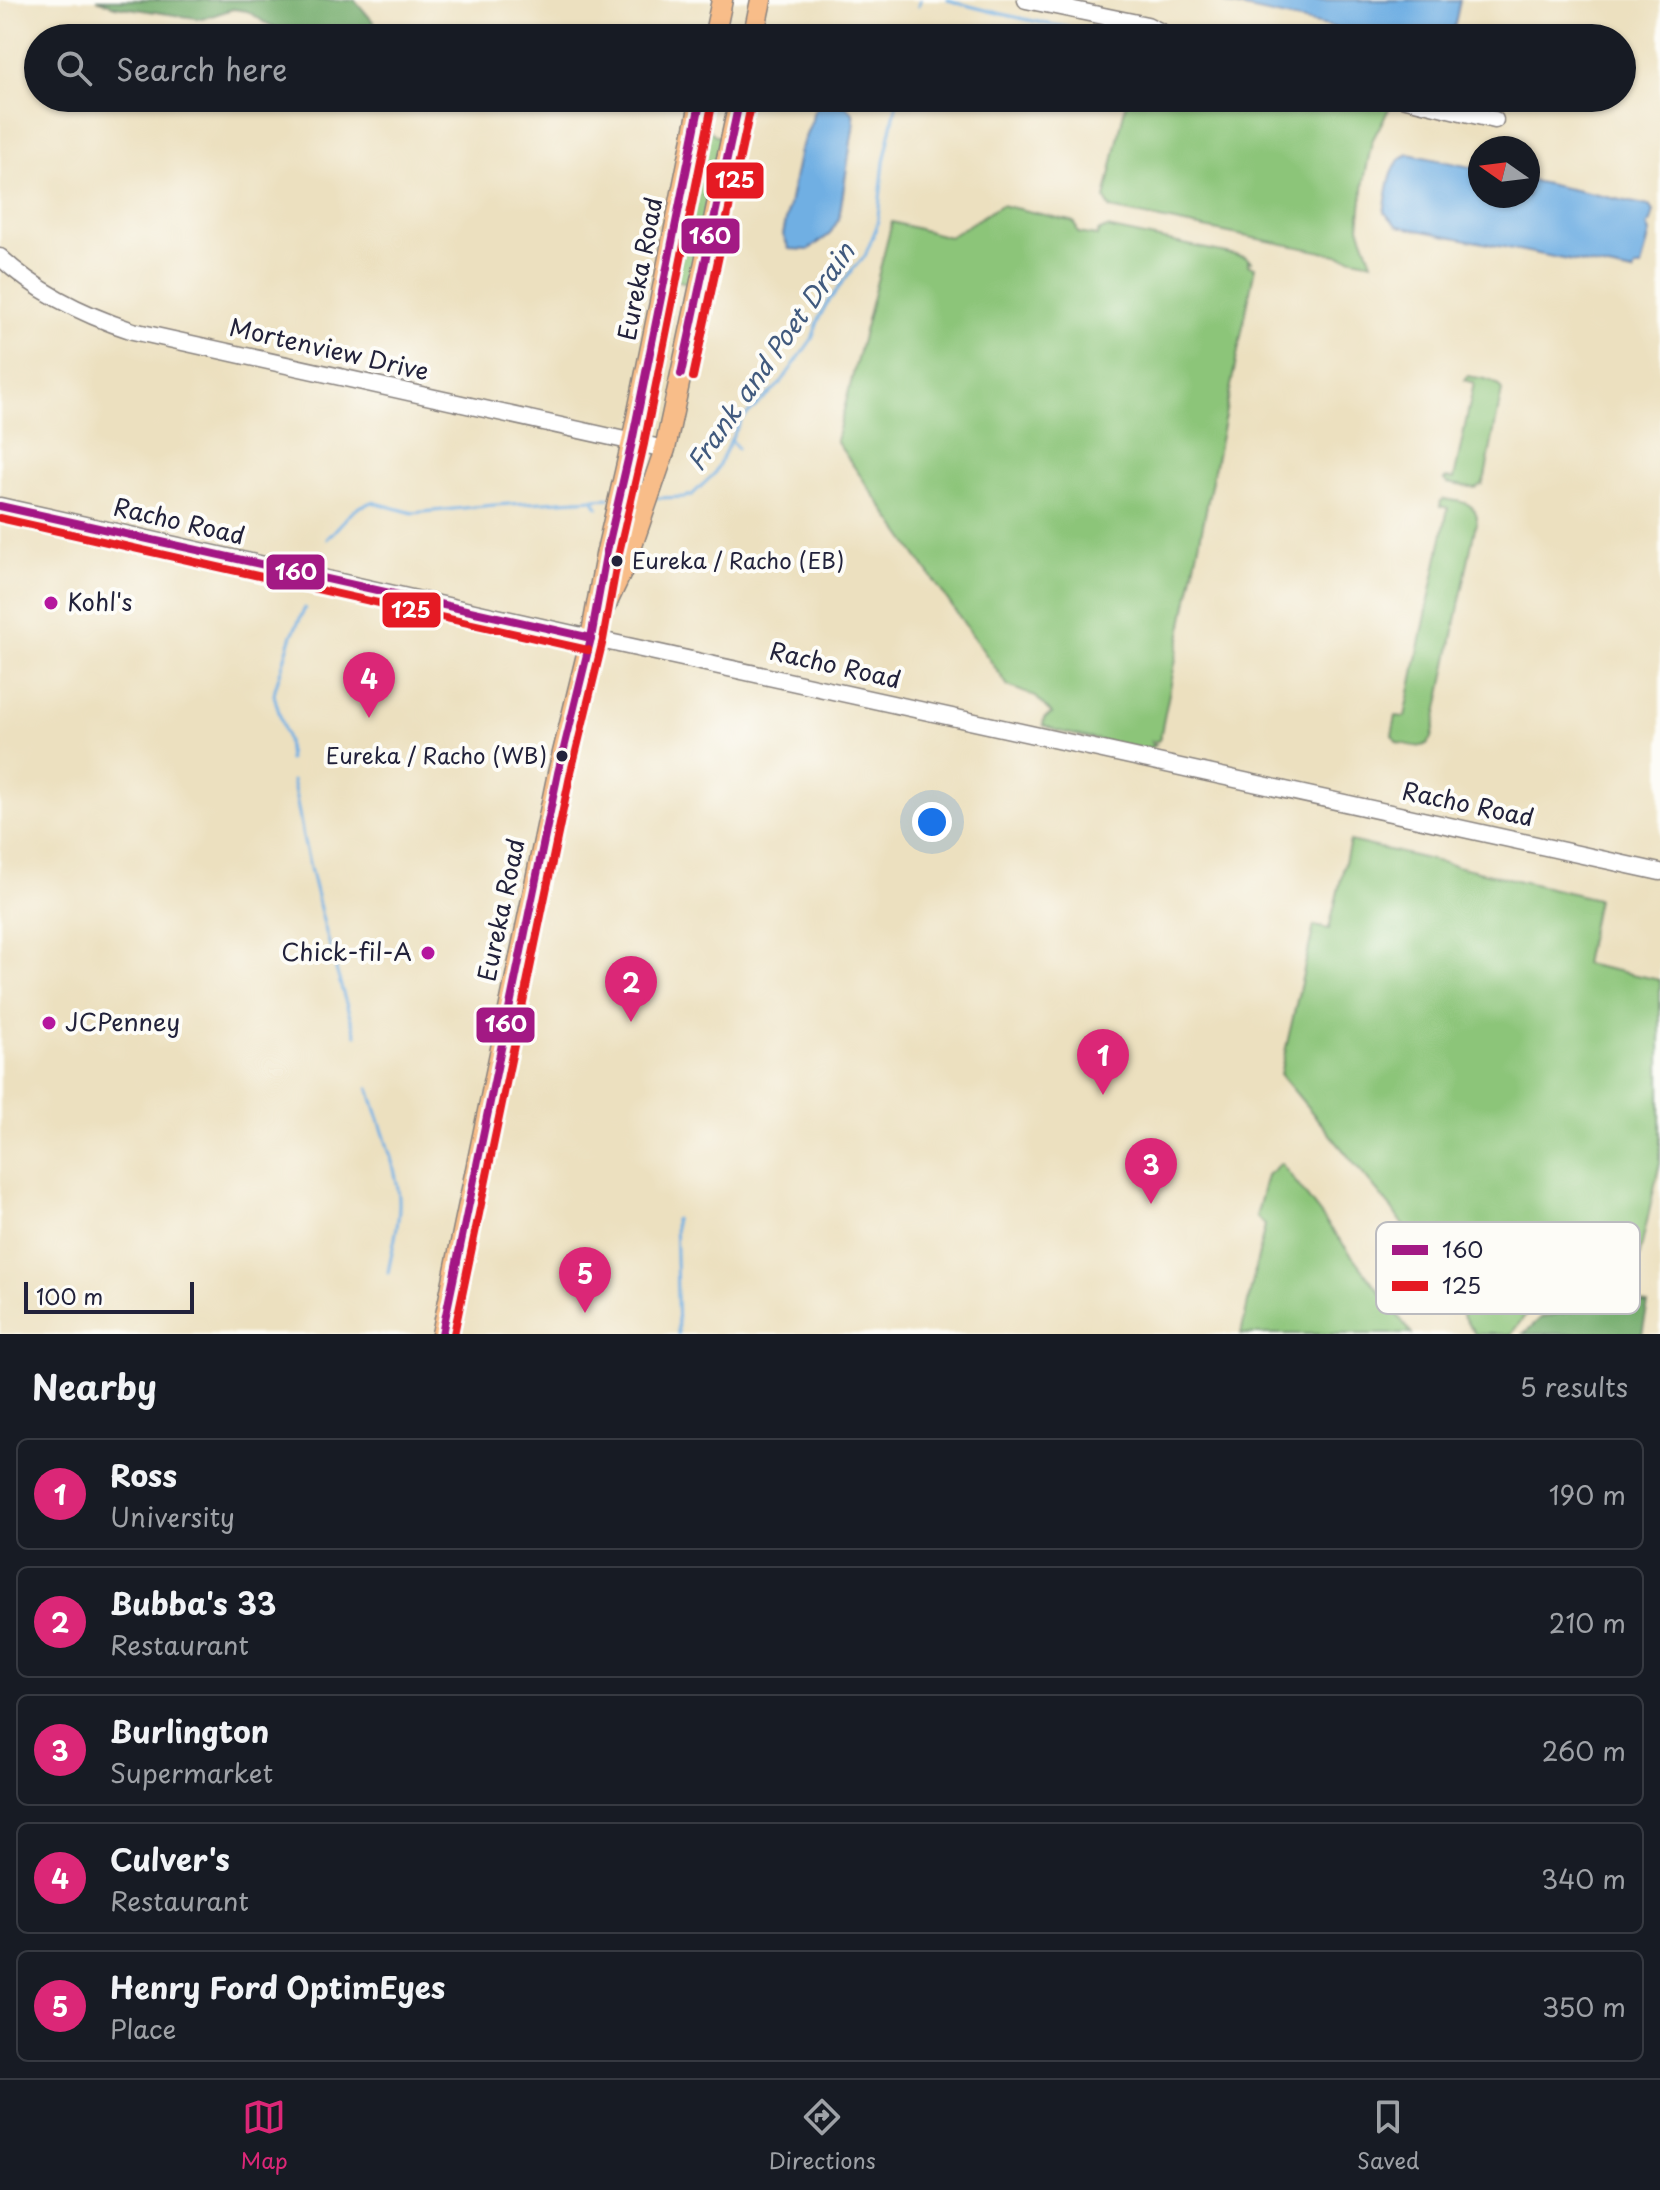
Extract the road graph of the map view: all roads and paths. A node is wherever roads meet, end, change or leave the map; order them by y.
1 (722, 0) edge
2 (761, 0) edge
3 (1026, 0) edge
4 (717, 24) edge
5 (756, 24) edge
6 (1142, 24) edge
7 (699, 112) edge
8 (705, 112) edge
9 (732, 112) edge
10 (737, 112) edge
11 (1461, 112) edge
12 (1495, 120) dead end
13 (0, 257) edge
14 (632, 442) junction
15 (665, 449) junction
16 (0, 506) edge
17 (591, 638) junction
18 (1660, 872) edge
19 (442, 1334) edge

1 - 4 main road
2 - 5 main road
3 - 6 street
7 - 14 main road, Eureka Road
8 - 9 main road
10 - 15 main road, Eureka Road
11 - 12 street
13 - 14 street, Mortenview Drive
14 - 15 street, Mortenview Drive
14 - 17 main road, Eureka Road
15 - 17 main road, Eureka Road
16 - 17 street, Racho Road
17 - 18 street, Racho Road
17 - 19 main road, Eureka Road

